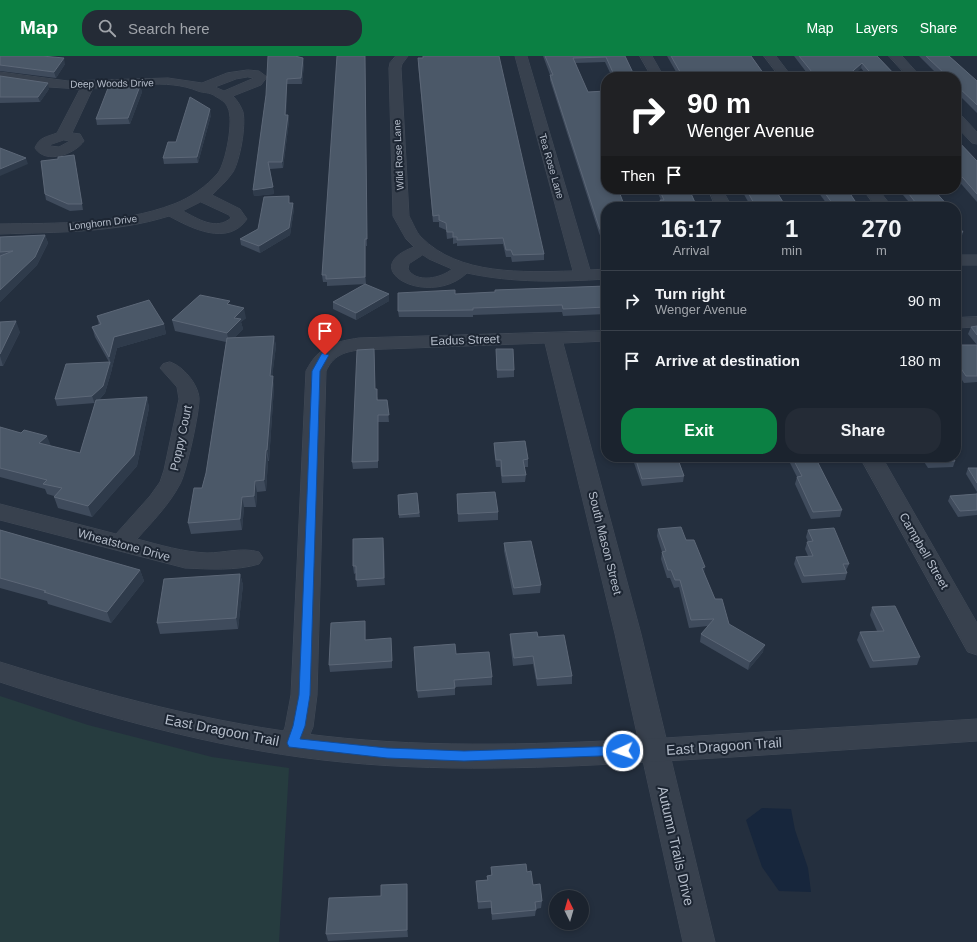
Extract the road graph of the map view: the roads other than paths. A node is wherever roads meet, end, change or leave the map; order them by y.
1 (402, 56) edge
2 (521, 56) edge
3 (646, 56) edge
4 (770, 56) edge
5 (895, 56) edge
6 (655, 72) edge
7 (782, 72) edge
8 (910, 72) edge
9 (0, 76) edge
10 (89, 84) junction
11 (201, 88) junction
12 (222, 96) junction
13 (961, 123) edge
14 (63, 136) dead end
15 (977, 140) edge
16 (874, 194) edge
17 (201, 196) junction
18 (880, 202) edge
19 (170, 210) junction
20 (0, 229) edge
21 (424, 249) junction
22 (961, 260) edge
23 (977, 260) edge
24 (464, 267) junction
25 (601, 274) edge
26 (583, 275) junction
27 (977, 322) edge
28 (961, 323) edge
29 (601, 336) edge
30 (553, 338) junction
31 (170, 368) dead end
32 (874, 462) edge
33 (0, 512) edge
34 (120, 544) junction
35 (251, 558) dead end
36 (977, 645) edge
37 (0, 672) edge
38 (977, 730) edge
39 (293, 743) junction
40 (654, 750) junction
41 (699, 942) edge

1 - 21 street, Wild Rose Lane
2 - 26 street, Tea Rose Lane
3 - 6 street
4 - 7 street
5 - 8 street
9 - 10 street, Deep Woods Drive
10 - 11 street, Deep Woods Drive
10 - 14 street
11 - 12 street, Deep Woods Drive
11 - 12 street
12 - 17 street, Longhorn Drive
13 - 15 street
16 - 18 street
17 - 19 street, Longhorn Drive
17 - 19 street
19 - 20 street, Longhorn Drive
21 - 24 street, Wild Rose Lane
21 - 24 street
22 - 23 street
24 - 26 street, Wild Rose Lane
25 - 26 street, Wild Rose Lane
27 - 28 street
29 - 30 street, Eadus Street
30 - 39 street, Eadus Street
30 - 40 street, South Mason Street
31 - 34 street, Poppy Court
32 - 36 street, Campbell Street
33 - 34 street, Wheatstone Drive
34 - 35 street, Wheatstone Drive
37 - 39 street, East Dragoon Trail
38 - 40 street, East Dragoon Trail
39 - 40 street, East Dragoon Trail
40 - 41 street, Autumn Trails Drive

